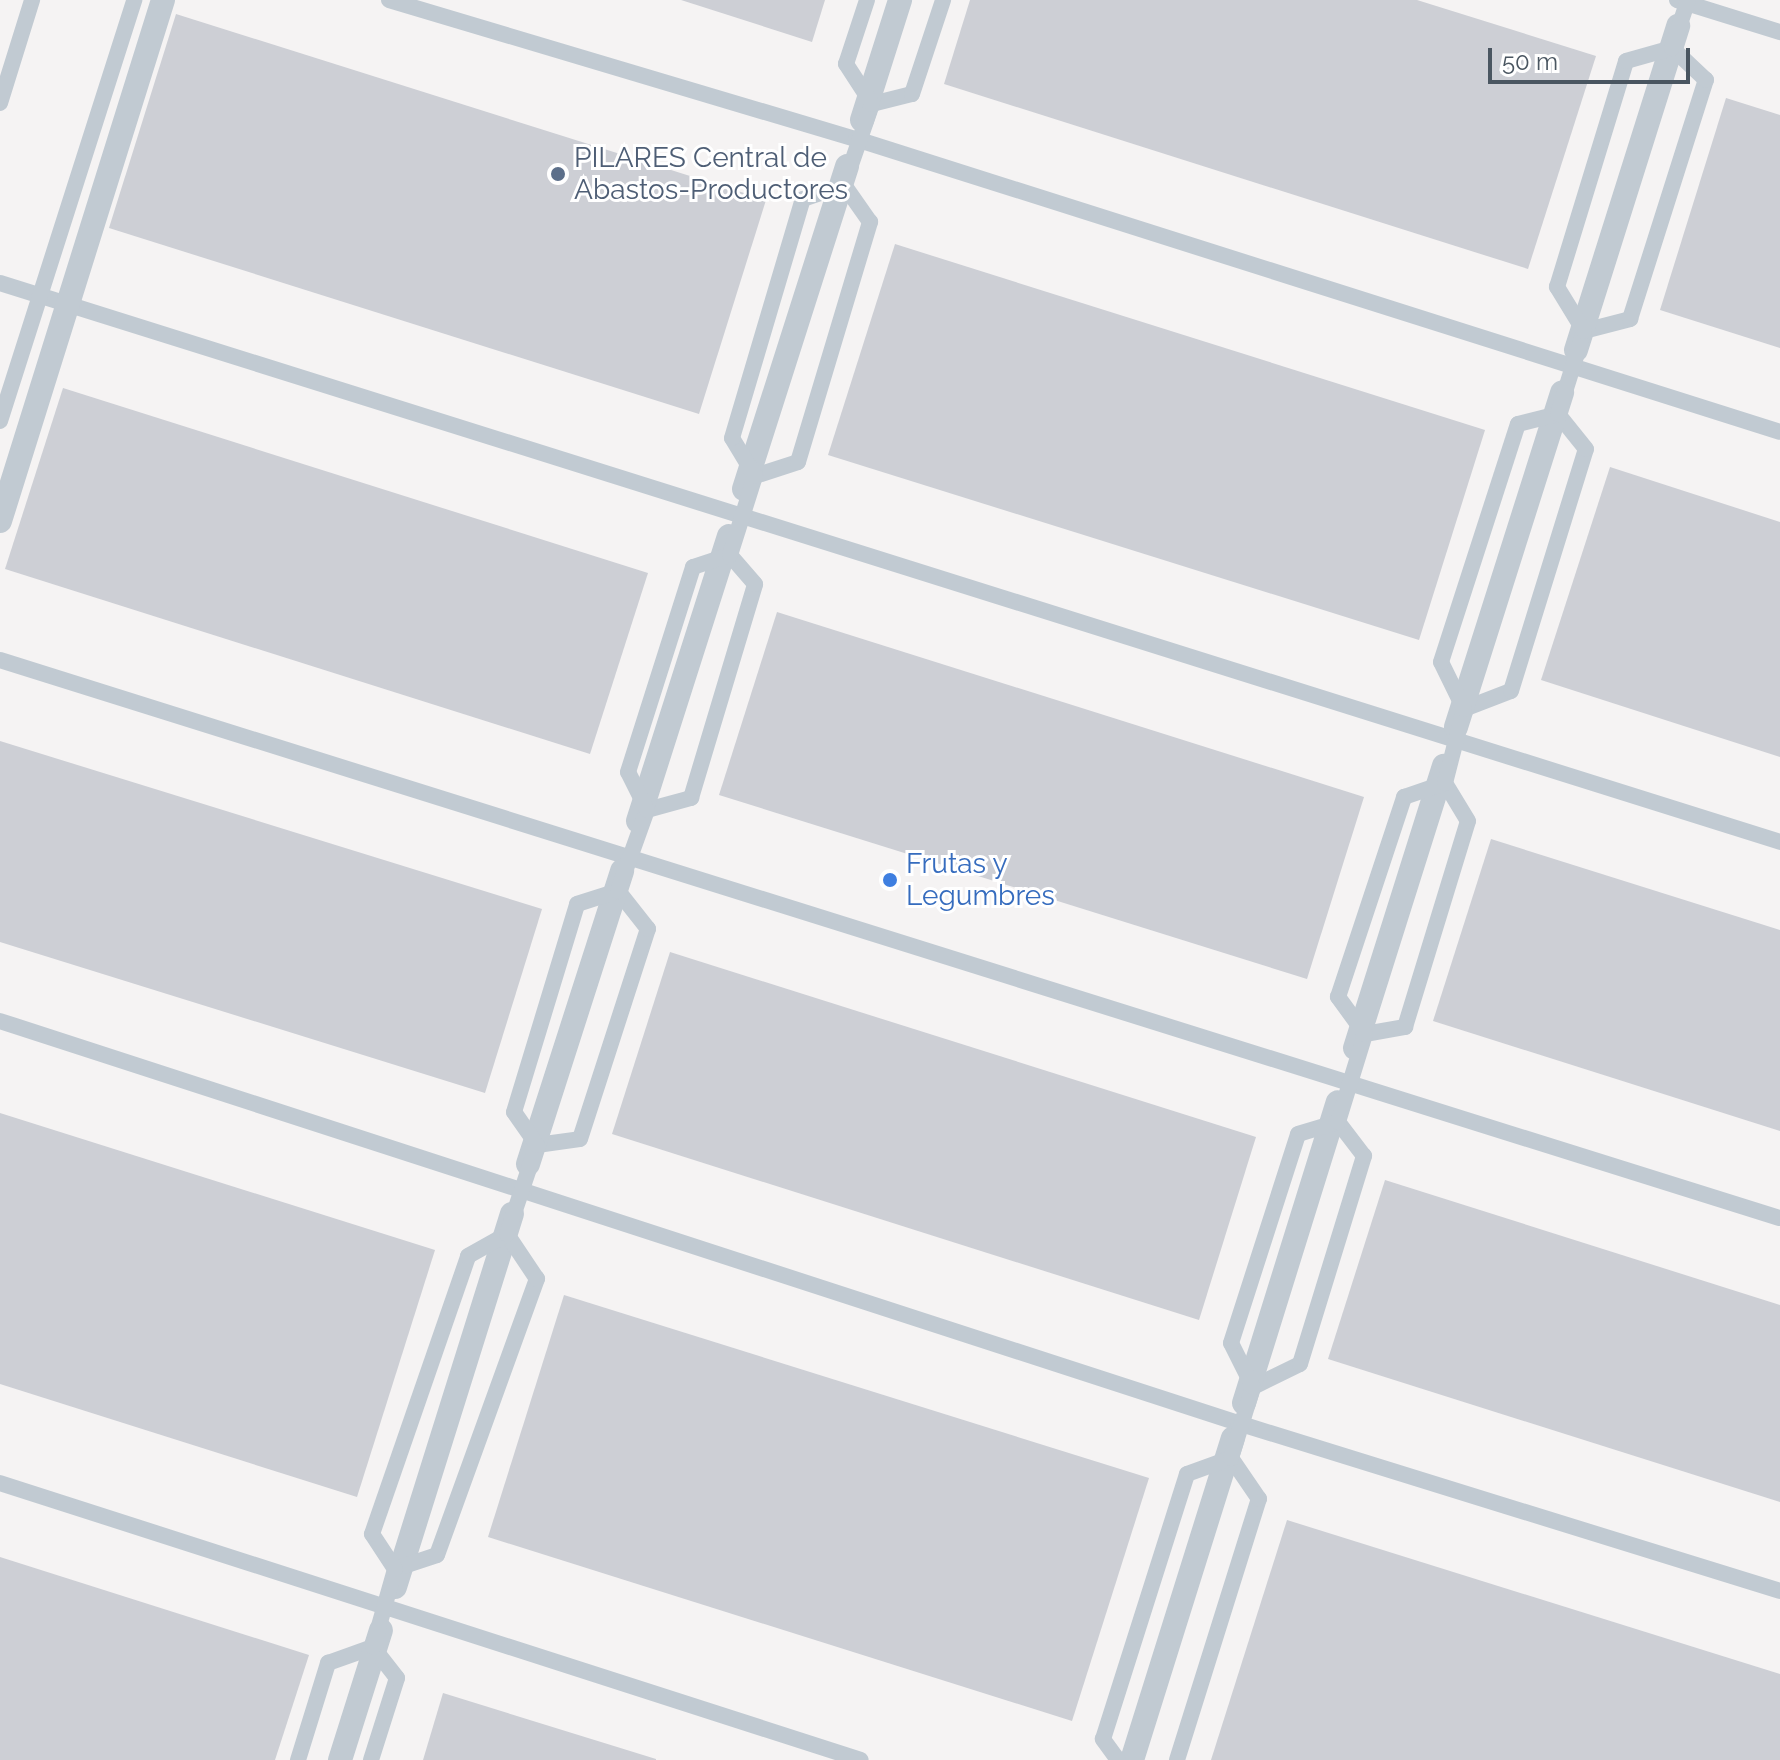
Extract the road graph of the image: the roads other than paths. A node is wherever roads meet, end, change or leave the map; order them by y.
1 (32, 0) edge
2 (134, 0) edge
3 (163, 0) edge
4 (389, 0) edge
5 (867, 0) edge
6 (900, 0) edge
7 (943, 0) edge
8 (1684, 1) edge
9 (1780, 32) edge
10 (1672, 48) junction
11 (0, 103) edge
12 (872, 104) junction
13 (856, 139) junction
14 (844, 185) junction
15 (0, 283) edge
16 (67, 305) junction
17 (1584, 331) junction
18 (1571, 367) junction
19 (1558, 414) junction
20 (0, 421) edge
21 (1780, 432) edge
22 (755, 476) junction
23 (736, 513) junction
24 (0, 521) edge
25 (730, 555) junction
26 (0, 660) edge
27 (1464, 709) junction
28 (1453, 739) junction
29 (1445, 783) junction
30 (647, 810) junction
31 (1780, 842) edge
32 (628, 853) junction
33 (618, 891) junction
34 (0, 1021) edge
35 (1365, 1034) junction
36 (1345, 1079) junction
37 (1338, 1122) junction
38 (537, 1145) junction
39 (520, 1190) junction
40 (1780, 1218) edge
41 (507, 1234) junction
42 (1253, 1387) junction
43 (1238, 1423) junction
44 (1231, 1458) junction
45 (0, 1483) edge
46 (395, 1569) junction
47 (1780, 1591) edge
48 (388, 1610) junction
49 (373, 1647) junction
50 (298, 1760) edge
51 (340, 1760) edge
52 (371, 1760) edge
53 (861, 1760) edge
54 (1118, 1760) edge
55 (1132, 1760) edge
56 (1177, 1760) edge

1 - 11 lane
2 - 20 lane, bridge
3 - 16 street
4 - 13 lane
5 - 12 lane, bridge
6 - 13 street
7 - 12 lane
8 - 9 lane
8 - 10 lane, bridge
8 - 18 street
10 - 17 lane, bridge
10 - 17 lane
12 - 14 lane, bridge
13 - 18 lane
13 - 23 street
14 - 22 lane, bridge
14 - 22 lane
15 - 16 lane
16 - 23 lane
16 - 24 street
17 - 19 lane, bridge
18 - 21 lane
18 - 28 street
19 - 27 lane, bridge
19 - 27 lane
22 - 25 lane, bridge
23 - 28 lane
23 - 32 street
25 - 30 lane, bridge
25 - 30 lane
26 - 32 lane
27 - 29 lane, bridge
28 - 31 lane
28 - 36 street
29 - 35 lane, bridge
29 - 35 lane
30 - 33 lane, bridge
32 - 36 lane
32 - 39 street
33 - 38 lane, bridge
33 - 38 lane
34 - 39 lane
35 - 37 lane, bridge
36 - 40 lane
36 - 43 street
37 - 42 lane, bridge
37 - 42 lane
38 - 41 lane, bridge
39 - 43 lane
39 - 48 street
41 - 46 lane, bridge
41 - 46 lane, bridge
42 - 44 lane, bridge
43 - 47 lane
43 - 55 street
44 - 54 lane, bridge
44 - 56 lane
45 - 48 lane
46 - 49 lane, bridge
48 - 51 street
48 - 53 lane
49 - 50 lane
49 - 52 lane, bridge

